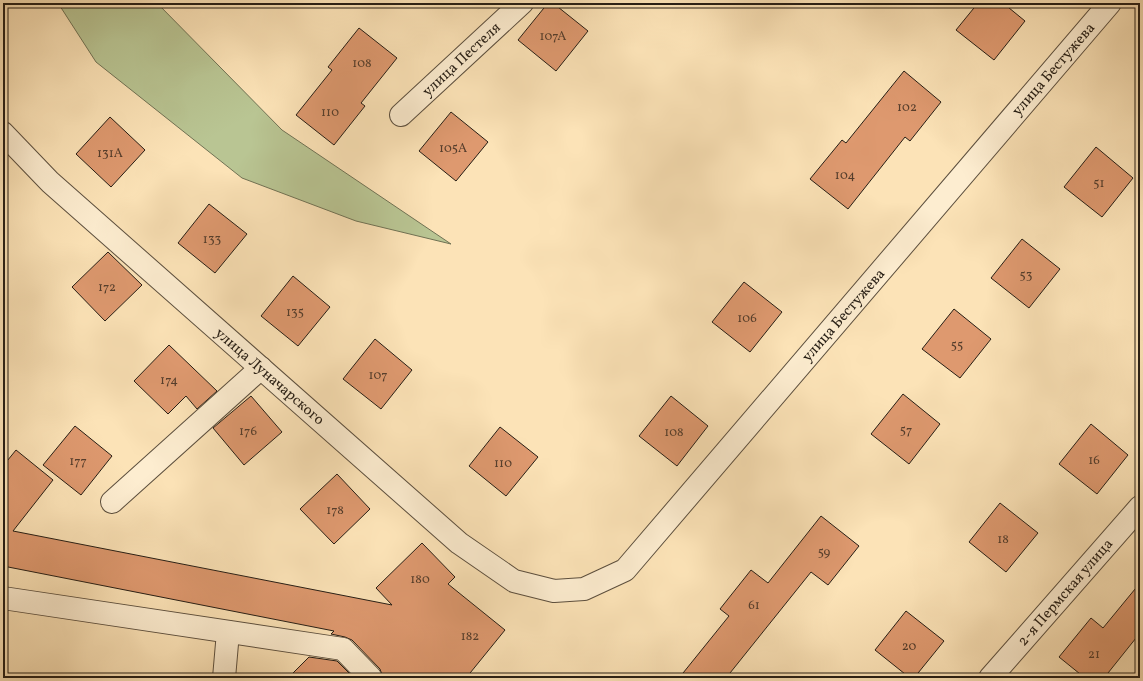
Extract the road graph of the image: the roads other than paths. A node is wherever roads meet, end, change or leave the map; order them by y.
1 (522, 3) edge
2 (1110, 3) edge
3 (401, 116) dead end
4 (3, 133) edge
5 (261, 368) junction
6 (112, 502) dead end
7 (1140, 507) edge
8 (554, 591) joint
9 (3, 598) edge
10 (228, 632) junction
11 (224, 678) edge
12 (372, 678) edge
13 (990, 678) edge

1 - 3 street, улица Пестеля
2 - 8 street, улица Бестужева
4 - 5 street, улица Луначарского
5 - 6 street
5 - 8 street, улица Луначарского
7 - 13 street, 2-я Пермская улица
9 - 10 street
10 - 11 street
10 - 12 street

